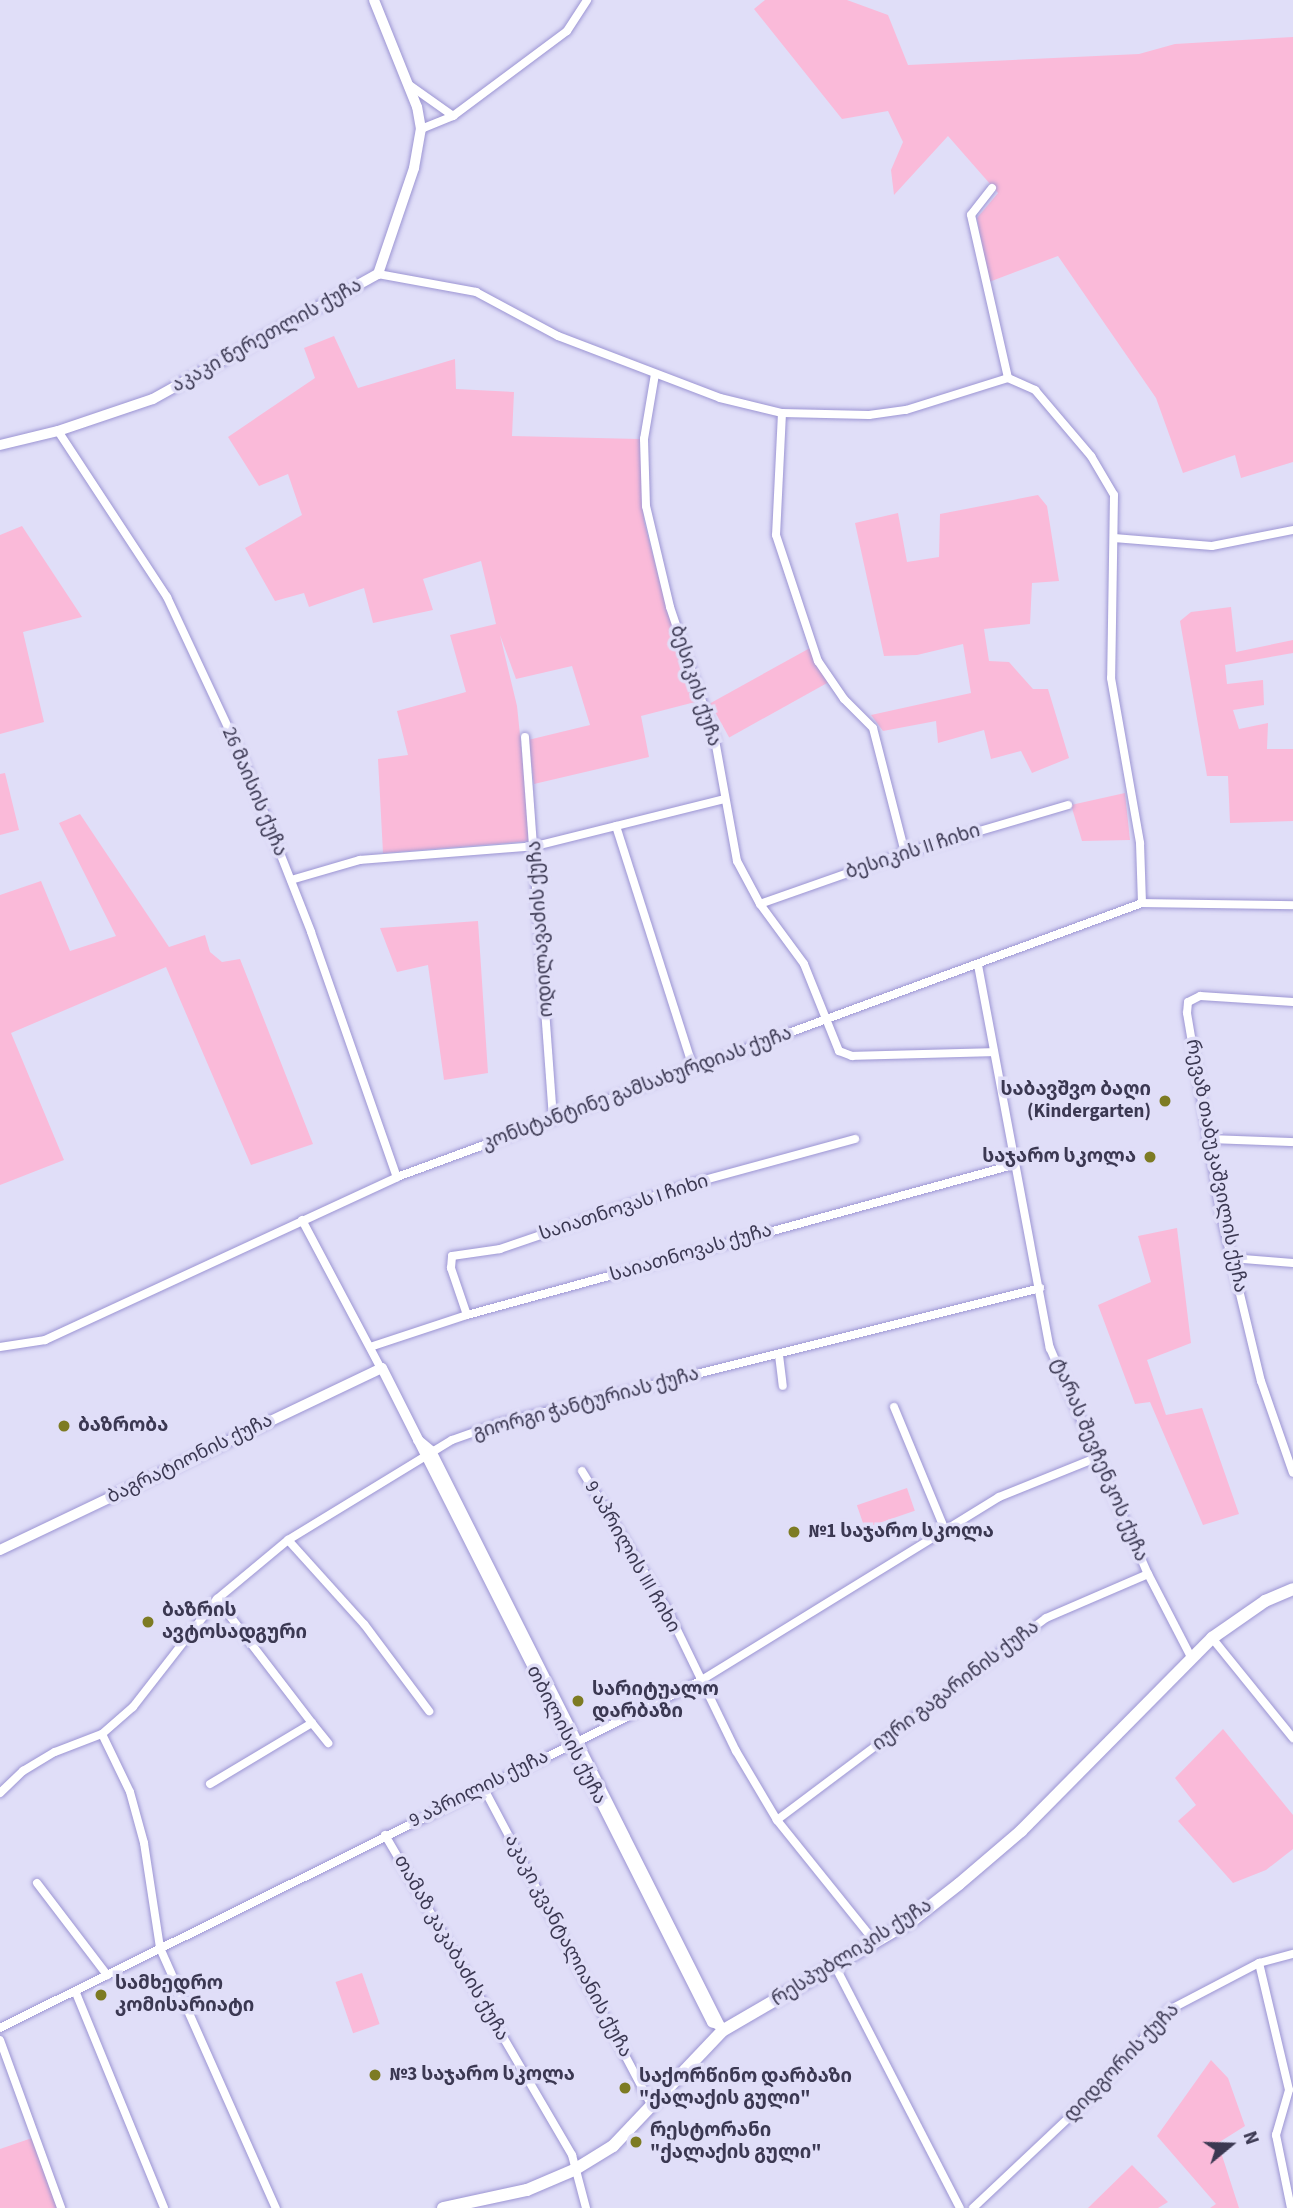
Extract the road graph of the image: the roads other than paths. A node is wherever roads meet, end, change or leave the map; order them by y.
1 (374, 0) edge
2 (587, 0) edge
3 (408, 84) junction
4 (453, 116) junction
5 (421, 129) junction
6 (992, 188) dead end
7 (378, 274) junction
8 (655, 374) junction
9 (1008, 378) junction
10 (782, 414) junction
11 (58, 431) junction
12 (0, 445) edge
13 (1293, 530) edge
14 (1114, 538) junction
15 (525, 737) dead end
16 (724, 799) junction
17 (1068, 804) dead end
18 (616, 826) junction
19 (536, 846) junction
20 (905, 853) junction
21 (291, 880) junction
22 (1142, 903) junction
23 (760, 904) junction
24 (1293, 905) edge
25 (978, 965) junction
26 (1293, 1002) edge
27 (826, 1018) junction
28 (993, 1052) junction
29 (693, 1068) junction
30 (553, 1120) junction
31 (855, 1139) dead end
32 (1207, 1139) junction
33 (1293, 1142) edge
34 (1013, 1165) junction
35 (397, 1177) junction
36 (302, 1220) junction
37 (1231, 1258) junction
38 (1293, 1263) edge
39 (1040, 1288) junction
40 (467, 1315) junction
41 (370, 1347) junction
42 (0, 1348) edge
43 (779, 1355) junction
44 (380, 1367) junction
45 (783, 1386) dead end
46 (894, 1407) dead end
47 (427, 1453) junction
48 (1098, 1457) junction
49 (582, 1471) dead end
50 (1293, 1473) edge
51 (945, 1530) junction
52 (288, 1540) junction
53 (0, 1550) edge
54 (1147, 1574) junction
55 (1293, 1589) edge
56 (217, 1599) junction
57 (1212, 1638) junction
58 (1191, 1657) junction
59 (700, 1681) junction
60 (429, 1711) dead end
61 (312, 1723) junction
62 (102, 1734) junction
63 (1293, 1738) edge
64 (575, 1742) junction
65 (328, 1743) dead end
66 (210, 1784) dead end
67 (483, 1787) junction
68 (0, 1793) edge
69 (777, 1820) junction
70 (385, 1835) junction
71 (37, 1883) dead end
72 (875, 1942) junction
73 (160, 1948) junction
74 (1293, 1954) edge
75 (1259, 1963) junction
76 (835, 1966) junction
77 (107, 1975) junction
78 (76, 1993) junction
79 (0, 2028) edge
80 (721, 2029) junction
81 (0, 2040) edge
82 (653, 2106) junction
83 (574, 2171) junction
84 (469, 2206) edge
85 (61, 2208) edge
86 (164, 2208) edge
87 (276, 2208) edge
88 (443, 2208) edge
89 (586, 2208) edge
90 (960, 2208) edge
91 (974, 2208) edge
92 (1291, 2208) edge

1 - 3 street, აკაკი წერეთლის ქუჩა
2 - 4 street
3 - 4 street
3 - 5 street, აკაკი წერეთლის ქუჩა
4 - 5 street
5 - 7 street, აკაკი წერეთლის ქუჩა
6 - 9 street
7 - 8 street
7 - 11 street, აკაკი წერეთლის ქუჩა
8 - 10 street
8 - 16 street, ბესიკის ქუჩა
9 - 10 street
9 - 14 street
10 - 20 street
11 - 12 street, აკაკი წერეთლის ქუჩა
11 - 21 street, 26 მაისის ქუჩა
13 - 14 street
14 - 22 street
15 - 19 street, ოდილავაძის ქუჩა
16 - 18 street
16 - 23 street, ბესიკის ქუჩა
17 - 20 street, ბესიკის II ჩიხი
18 - 19 street
18 - 29 street
19 - 21 street
19 - 30 street, ოდილავაძის ქუჩა
20 - 23 street, ბესიკის II ჩიხი
21 - 35 street, 26 მაისის ქუჩა
22 - 24 street, კონსტანტინე გამსახურდიას ქუჩა
22 - 25 street, კონსტანტინე გამსახურდიას ქუჩა
23 - 27 street, ბესიკის ქუჩა
25 - 27 street, კონსტანტინე გამსახურდიას ქუჩა
25 - 28 street, ტარას შევჩენკოს ქუჩა
26 - 32 street, რევაზ თაბუკაშვილის ქუჩა
27 - 28 street, ბესიკის ქუჩა
27 - 29 street, კონსტანტინე გამსახურდიას ქუჩა
28 - 34 street, ტარას შევჩენკოს ქუჩა
29 - 30 street, კონსტანტინე გამსახურდიას ქუჩა
30 - 35 street, კონსტანტინე გამსახურდიას ქუჩა
31 - 40 street, საიათნოვას I ჩიხი
32 - 33 street
32 - 37 street, რევაზ თაბუკაშვილის ქუჩა
34 - 39 street, ტარას შევჩენკოს ქუჩა
34 - 40 street, საიათნოვას ქუჩა
35 - 36 street, კონსტანტინე გამსახურდიას ქუჩა
36 - 41 street, თბილისის ქუჩა
36 - 42 street, კონსტანტინე გამსახურდიას ქუჩა
37 - 38 street
37 - 50 street, რევაზ თაბუკაშვილის ქუჩა
39 - 43 street, გიორგი ჭანტურიას ქუჩა
39 - 48 street, ტარას შევჩენკოს ქუჩა
40 - 41 street, საიათნოვას ქუჩა
41 - 44 street, თბილისის ქუჩა
43 - 45 street
43 - 47 street, გიორგი ჭანტურიას ქუჩა
44 - 47 street, თბილისის ქუჩა
44 - 53 street, ბაგრატიონის ქუჩა
46 - 51 street
47 - 52 street, გიორგი ჭანტურიას ქუჩა
47 - 64 street, თბილისის ქუჩა
48 - 51 street, 9 აპრილის ქუჩა
48 - 54 street, ტარას შევჩენკოს ქუჩა
49 - 59 street, 9 აპრილის III ჩიხი
51 - 59 street, 9 აპრილის ქუჩა
52 - 56 street, გიორგი ჭანტურიას ქუჩა
52 - 60 street
54 - 58 street, ტარას შევჩენკოს ქუჩა
54 - 69 street, იური გაგარინის ქუჩა
55 - 57 main road, რესპუბლიკის ქუჩა
56 - 61 street
56 - 62 street, გიორგი ჭანტურიას ქუჩა
57 - 58 main road, რესპუბლიკის ქუჩა
57 - 63 street
58 - 72 main road, რესპუბლიკის ქუჩა
59 - 64 street, 9 აპრილის ქუჩა
59 - 69 street, 9 აპრილის III ჩიხი
61 - 65 street
61 - 66 street
62 - 68 street, გიორგი ჭანტურიას ქუჩა
62 - 73 street
64 - 67 street, 9 აპრილის ქუჩა
64 - 80 street, თბილისის ქუჩა
67 - 70 street, 9 აპრილის ქუჩა
67 - 82 street, აკაკი კვანტალიანის ქუჩა
69 - 72 street, 9 აპრილის III ჩიხი
70 - 73 street, 9 აპრილის ქუჩა
70 - 83 street, თამაზ კაკაბაძის ქუჩა
71 - 77 street
72 - 76 main road, რესპუბლიკის ქუჩა
73 - 77 street, 9 აპრილის ქუჩა
73 - 87 street
74 - 75 street, დიდგორის ქუჩა
75 - 91 street, დიდგორის ქუჩა
75 - 92 street
76 - 80 main road, რესპუბლიკის ქუჩა
76 - 90 street
77 - 78 street, 9 აპრილის ქუჩა
78 - 79 street, 9 აპრილის ქუჩა
78 - 86 street
80 - 82 main road, რესპუბლიკის ქუჩა
81 - 85 street
82 - 83 main road, რესპუბლიკის ქუჩა
83 - 84 main road, რესპუბლიკის ქუჩა
83 - 89 street, თამაზ კაკაბაძის ქუჩა
84 - 88 main road, რესპუბლიკის ქუჩა

